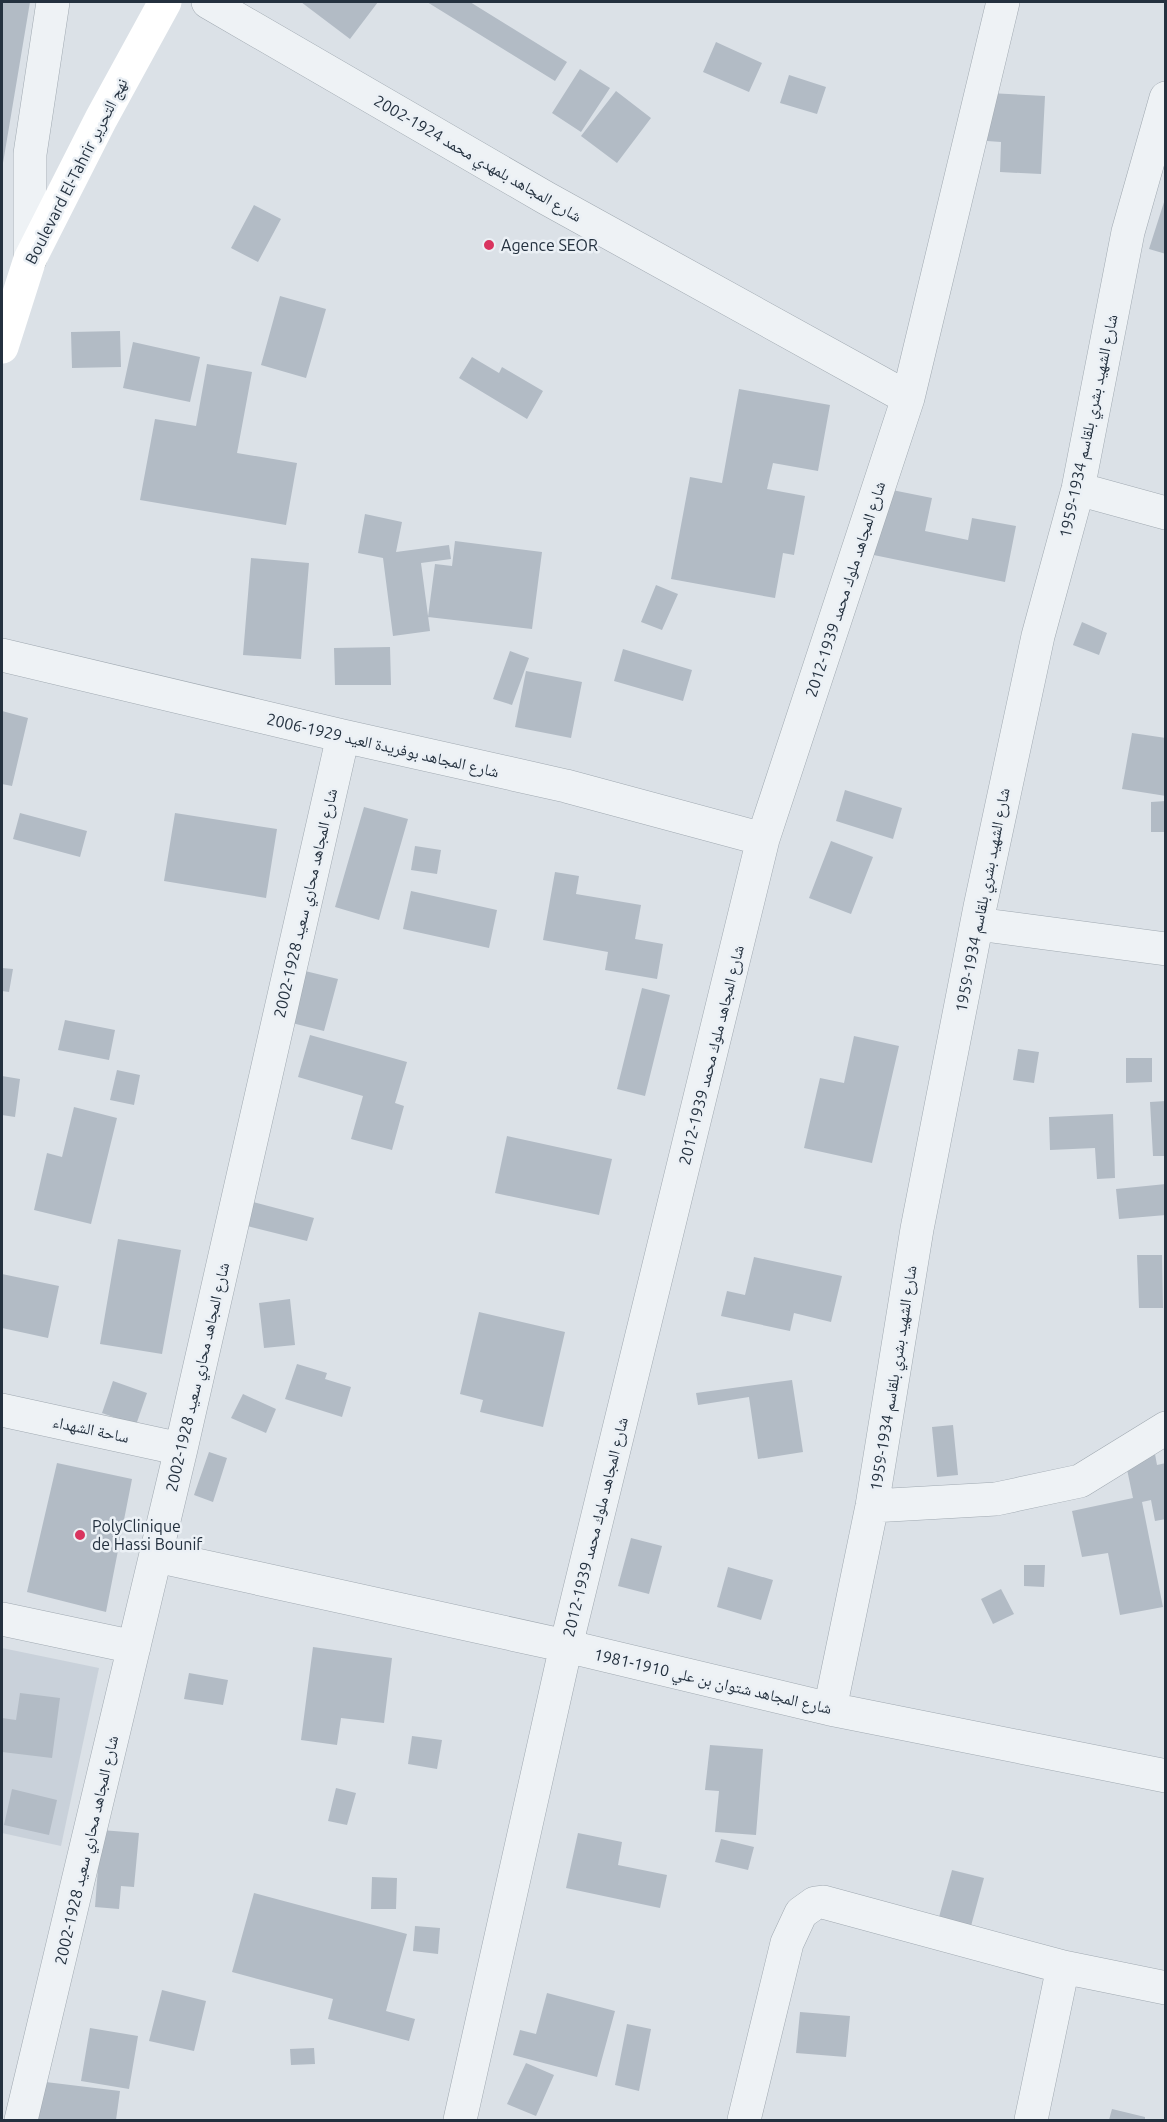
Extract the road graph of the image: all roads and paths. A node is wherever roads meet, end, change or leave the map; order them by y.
1 (53, 2) edge
2 (165, 2) edge
3 (208, 2) edge
4 (1003, 2) edge
5 (1166, 98) edge
6 (30, 259) junction
7 (2, 347) edge
8 (908, 398) junction
9 (1078, 489) junction
10 (1166, 513) edge
11 (2, 655) edge
12 (343, 736) junction
13 (763, 839) junction
14 (977, 924) junction
15 (1166, 949) edge
16 (2, 1410) edge
17 (1166, 1428) edge
18 (181, 1449) junction
19 (872, 1506) junction
20 (156, 1556) junction
21 (2, 1618) edge
22 (566, 1646) junction
23 (134, 1647) junction
24 (830, 1708) junction
25 (1166, 1776) edge
26 (1063, 1967) junction
27 (1166, 1988) edge
28 (21, 2121) edge
29 (460, 2121) edge
30 (744, 2121) edge
31 (1031, 2121) edge

1 - 6 street
2 - 6 main road, Boulevard El-Tahrir نهج التحرير
3 - 8 street, شارع المجاهد بلمهدي محمد 1924-2002
4 - 8 street, شارع المجاهد ملوك محمد 1939-2012
5 - 9 street, شارع الشهيد بشري بلقاسم 1934-1959
6 - 7 main road, Boulevard El-Tahrir نهج التحرير
8 - 13 street, شارع المجاهد ملوك محمد 1939-2012
9 - 10 street
9 - 14 street, شارع الشهيد بشري بلقاسم 1934-1959
11 - 12 street, شارع المجاهد بوفريدة العيد 1929-2006
12 - 13 street, شارع المجاهد بوفريدة العيد 1929-2006
12 - 18 street, شارع المجاهد محاري سعيد 1928-2002
13 - 22 street, شارع المجاهد ملوك محمد 1939-2012
14 - 15 street
14 - 19 street, شارع الشهيد بشري بلقاسم 1934-1959
16 - 18 street, ساحة الشهداء
17 - 19 street
18 - 20 street, شارع المجاهد محاري سعيد 1928-2002
19 - 24 street, شارع الشهيد بشري بلقاسم 1934-1959
20 - 22 street, شارع المجاهد شتوان بن علي 1910-1981
20 - 23 street, شارع المجاهد محاري سعيد 1928-2002
21 - 23 street
22 - 24 street, شارع المجاهد شتوان بن علي 1910-1981
22 - 29 street, شارع المجاهد ملوك محمد 1939-2012
23 - 28 street, شارع المجاهد محاري سعيد 1928-2002
24 - 25 street, شارع المجاهد شتوان بن علي 1910-1981
26 - 27 street
26 - 30 street
26 - 31 street

